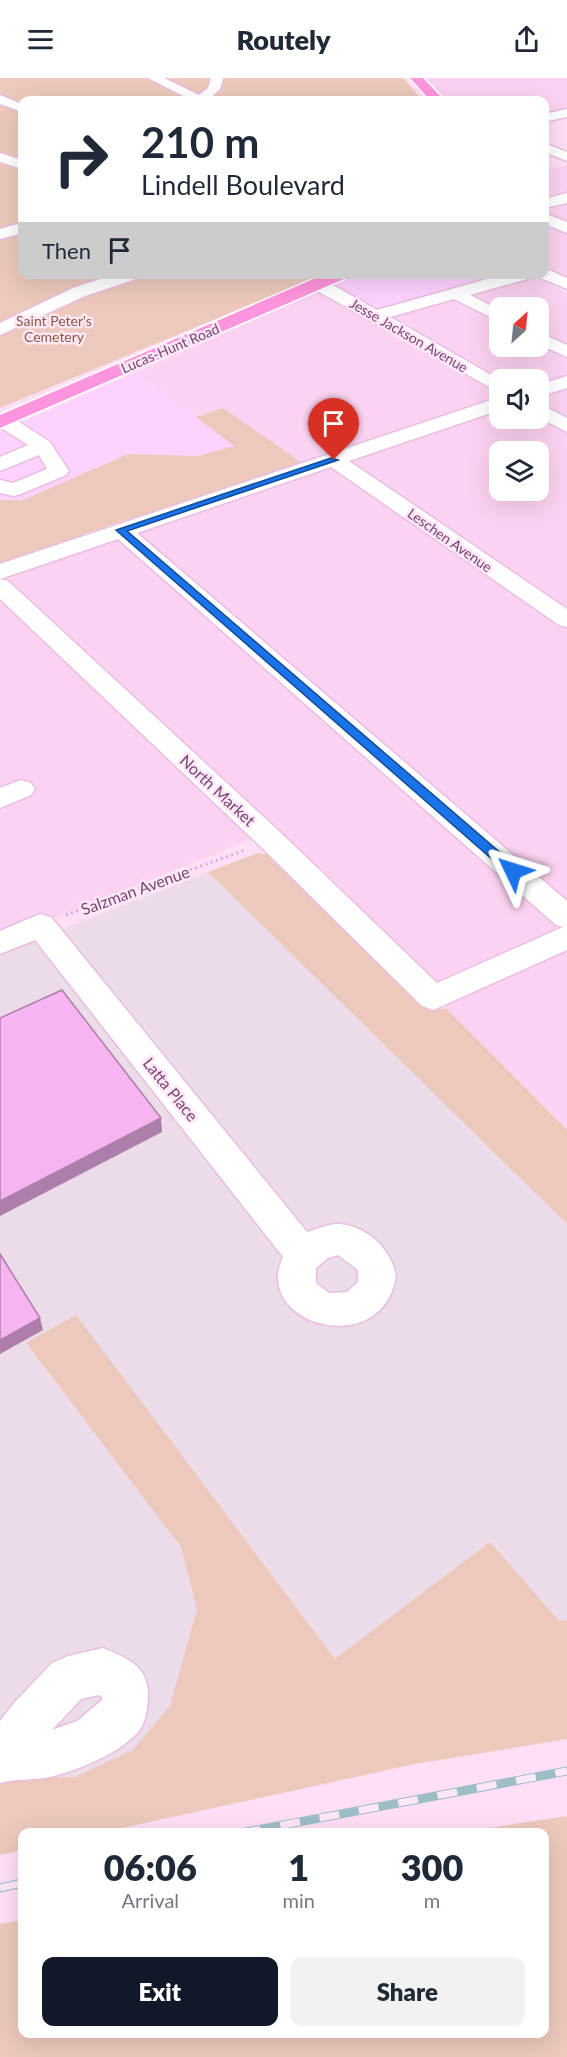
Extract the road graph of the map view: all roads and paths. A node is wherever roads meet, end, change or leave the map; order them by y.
1 (154, 78) edge
2 (217, 78) edge
3 (416, 78) edge
4 (192, 96) edge
5 (205, 96) edge
6 (433, 96) edge
7 (0, 99) edge
8 (18, 106) edge
9 (567, 112) edge
10 (567, 124) edge
11 (549, 126) edge
12 (549, 127) edge
13 (549, 132) edge
14 (18, 151) edge
15 (0, 155) edge
16 (567, 157) edge
17 (18, 163) edge
18 (18, 166) edge
19 (0, 169) edge
20 (567, 198) edge
21 (549, 203) edge
22 (549, 220) edge
23 (567, 228) edge
24 (18, 229) edge
25 (0, 234) edge
26 (118, 279) edge
27 (329, 279) edge
28 (508, 279) edge
29 (318, 284) junction
30 (456, 294) junction
31 (489, 311) edge
32 (376, 316) junction
33 (0, 330) edge
34 (549, 343) edge
35 (567, 352) edge
36 (489, 381) edge
37 (567, 382) edge
38 (549, 388) edge
39 (489, 408) edge
40 (549, 415) edge
41 (1, 421) edge
42 (567, 426) edge
43 (43, 446) junction
44 (334, 460) junction
45 (0, 465) edge
46 (0, 486) edge
47 (120, 530) junction
48 (0, 572) edge
49 (0, 586) edge
50 (567, 620) edge
51 (271, 840) junction
52 (567, 918) edge
53 (40, 925) junction
54 (567, 937) edge
55 (0, 943) edge
56 (303, 1254) dead end

1 - 4 street
2 - 5 street
3 - 6 main road
7 - 8 street
9 - 11 street
10 - 12 street
13 - 16 street
14 - 15 street
15 - 17 street
18 - 19 street
20 - 21 street
22 - 23 street
24 - 25 street
26 - 33 street
27 - 29 main road, Lucas-Hunt Road
28 - 30 street
29 - 32 street, Jesse Jackson Avenue
29 - 41 main road, Lucas-Hunt Road
30 - 31 street
30 - 32 street
32 - 36 street, Jesse Jackson Avenue
34 - 35 street
37 - 38 street
39 - 44 street
40 - 42 street
41 - 43 street
43 - 45 street
43 - 46 street
44 - 47 street
44 - 50 street, Leschen Avenue
47 - 48 street
47 - 52 street
49 - 51 street, North Market
51 - 53 path, Salzman Avenue
51 - 54 street, North Market
53 - 55 street
53 - 56 street, Latta Place

